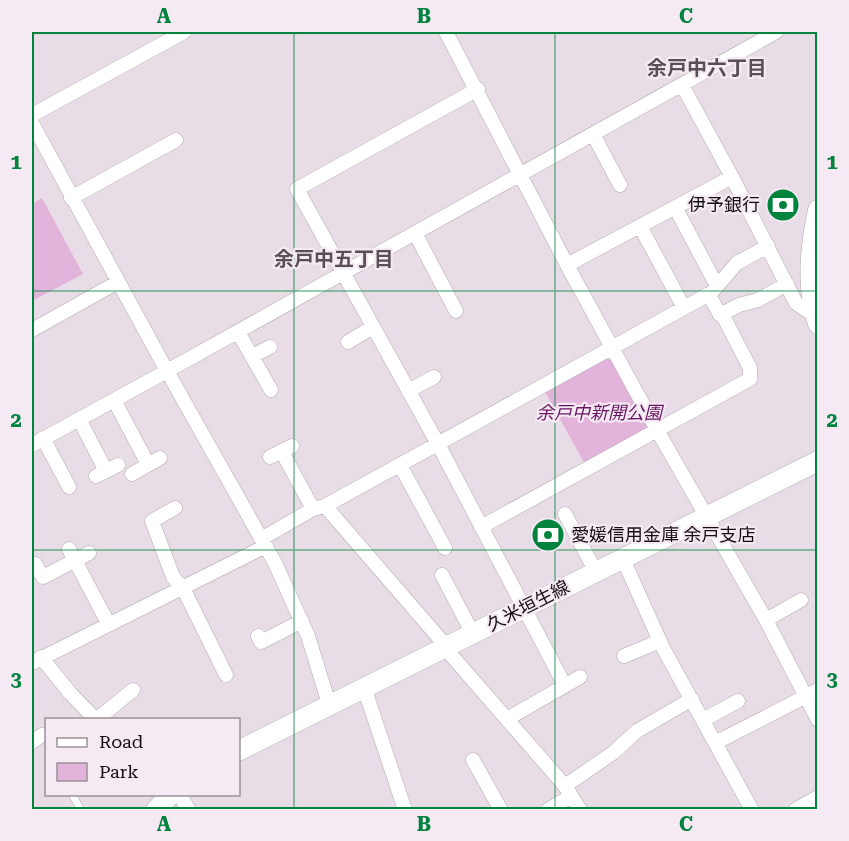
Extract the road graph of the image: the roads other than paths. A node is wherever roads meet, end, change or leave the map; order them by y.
1 (184, 32) edge
2 (446, 32) edge
3 (776, 32) edge
4 (682, 85) junction
5 (478, 89) junction
6 (32, 116) edge
7 (32, 123) edge
8 (593, 134) junction
9 (176, 140) dead end
10 (520, 174) junction
11 (732, 177) junction
12 (620, 185) dead end
13 (71, 198) junction
14 (675, 207) junction
15 (818, 210) edge
16 (640, 226) junction
17 (415, 233) junction
18 (768, 246) junction
19 (567, 266) junction
20 (343, 273) junction
21 (118, 282) junction
22 (787, 284) junction
23 (713, 290) junction
24 (684, 308) junction
25 (456, 311) dead end
26 (722, 314) junction
27 (817, 319) edge
28 (373, 327) junction
29 (32, 330) edge
30 (238, 332) junction
31 (348, 342) dead end
32 (270, 347) dead end
33 (613, 348) junction
34 (252, 356) junction
35 (167, 371) junction
36 (434, 377) dead end
37 (271, 390) dead end
38 (408, 391) junction
39 (114, 400) junction
40 (79, 419) junction
41 (657, 430) junction
42 (37, 442) edge
43 (438, 444) junction
44 (281, 452) dead end
45 (818, 461) edge
46 (400, 465) junction
47 (107, 471) dead end
48 (132, 474) dead end
49 (71, 487) dead end
50 (175, 508) dead end
51 (319, 508) junction
52 (565, 514) dead end
53 (706, 517) junction
54 (481, 526) junction
55 (264, 542) junction
56 (445, 548) dead end
57 (89, 553) dead end
58 (72, 555) junction
59 (623, 559) junction
60 (36, 564) dead end
61 (596, 572) junction
62 (442, 575) dead end
63 (183, 588) junction
64 (801, 600) dead end
65 (524, 608) junction
66 (766, 620) junction
67 (303, 621) junction
68 (108, 623) junction
69 (473, 634) junction
70 (258, 636) dead end
71 (660, 641) junction
72 (446, 648) junction
73 (624, 656) dead end
74 (36, 660) edge
75 (226, 675) dead end
76 (580, 677) dead end
77 (565, 686) junction
78 (364, 687) junction
79 (133, 690) dead end
80 (812, 694) edge
81 (693, 699) junction
82 (738, 701) dead end
83 (329, 704) junction
84 (94, 718) edge
85 (98, 718) edge
86 (507, 719) junction
87 (703, 720) junction
88 (818, 720) edge
89 (715, 743) junction
90 (240, 750) edge
91 (473, 760) dead end
92 (568, 791) junction
93 (73, 796) edge
94 (170, 796) edge
95 (180, 796) edge
96 (818, 797) edge
97 (81, 810) edge
98 (156, 810) edge
99 (189, 810) edge
100 (405, 810) edge
101 (501, 810) edge
102 (548, 810) edge
103 (580, 810) edge
104 (752, 810) edge
105 (795, 810) edge

1 - 6 street
2 - 5 street
3 - 4 street
4 - 8 street
4 - 11 street
5 - 10 street
5 - 20 street
7 - 13 street
8 - 10 street
8 - 12 street
9 - 13 street
10 - 17 street
10 - 19 street
11 - 14 street
11 - 18 street
13 - 21 street
14 - 16 street
14 - 23 street
15 - 27 main road
16 - 19 street
16 - 24 street
17 - 20 street
17 - 25 street
18 - 22 street
18 - 23 street
19 - 33 street
20 - 28 street
20 - 30 street
21 - 29 street
21 - 35 street
22 - 26 street
22 - 27 street
23 - 24 street
23 - 26 street
24 - 33 street
26 - 41 street
28 - 31 street
28 - 38 street
30 - 34 street
30 - 35 street
32 - 34 street
33 - 41 street
33 - 43 street
34 - 37 street
35 - 39 street
35 - 55 street
36 - 38 street
38 - 43 street
39 - 40 street
39 - 48 street
40 - 42 street
40 - 47 street
41 - 53 street
41 - 54 street
42 - 49 street
43 - 46 street
43 - 54 street
44 - 51 street
45 - 53 main road, 久米垣生線
46 - 51 street
46 - 56 street
50 - 63 street
51 - 55 street
51 - 72 street
52 - 61 street
53 - 59 main road, 久米垣生線
53 - 66 street
54 - 65 street
55 - 63 street
55 - 67 street
57 - 58 street
58 - 60 street
58 - 68 street
59 - 61 main road, 久米垣生線
59 - 71 street
61 - 65 main road, 久米垣生線
62 - 69 street
63 - 68 street
63 - 75 street
64 - 66 street
65 - 69 main road, 久米垣生線
65 - 77 street
66 - 80 street
67 - 70 street
67 - 83 street
68 - 74 street
69 - 72 main road, 久米垣生線
71 - 73 street
71 - 81 street
72 - 78 main road, 久米垣生線
72 - 86 street
74 - 84 street
76 - 77 street
77 - 86 street
78 - 83 main road, 久米垣生線
78 - 100 street
79 - 85 street
80 - 88 street
80 - 89 street
81 - 87 street
81 - 92 street
82 - 87 street
83 - 90 main road, 久米垣生線
86 - 92 street
87 - 89 street
89 - 104 street
91 - 101 street
92 - 102 street
92 - 103 street
93 - 97 lane
94 - 98 main road
95 - 99 street
96 - 105 street

